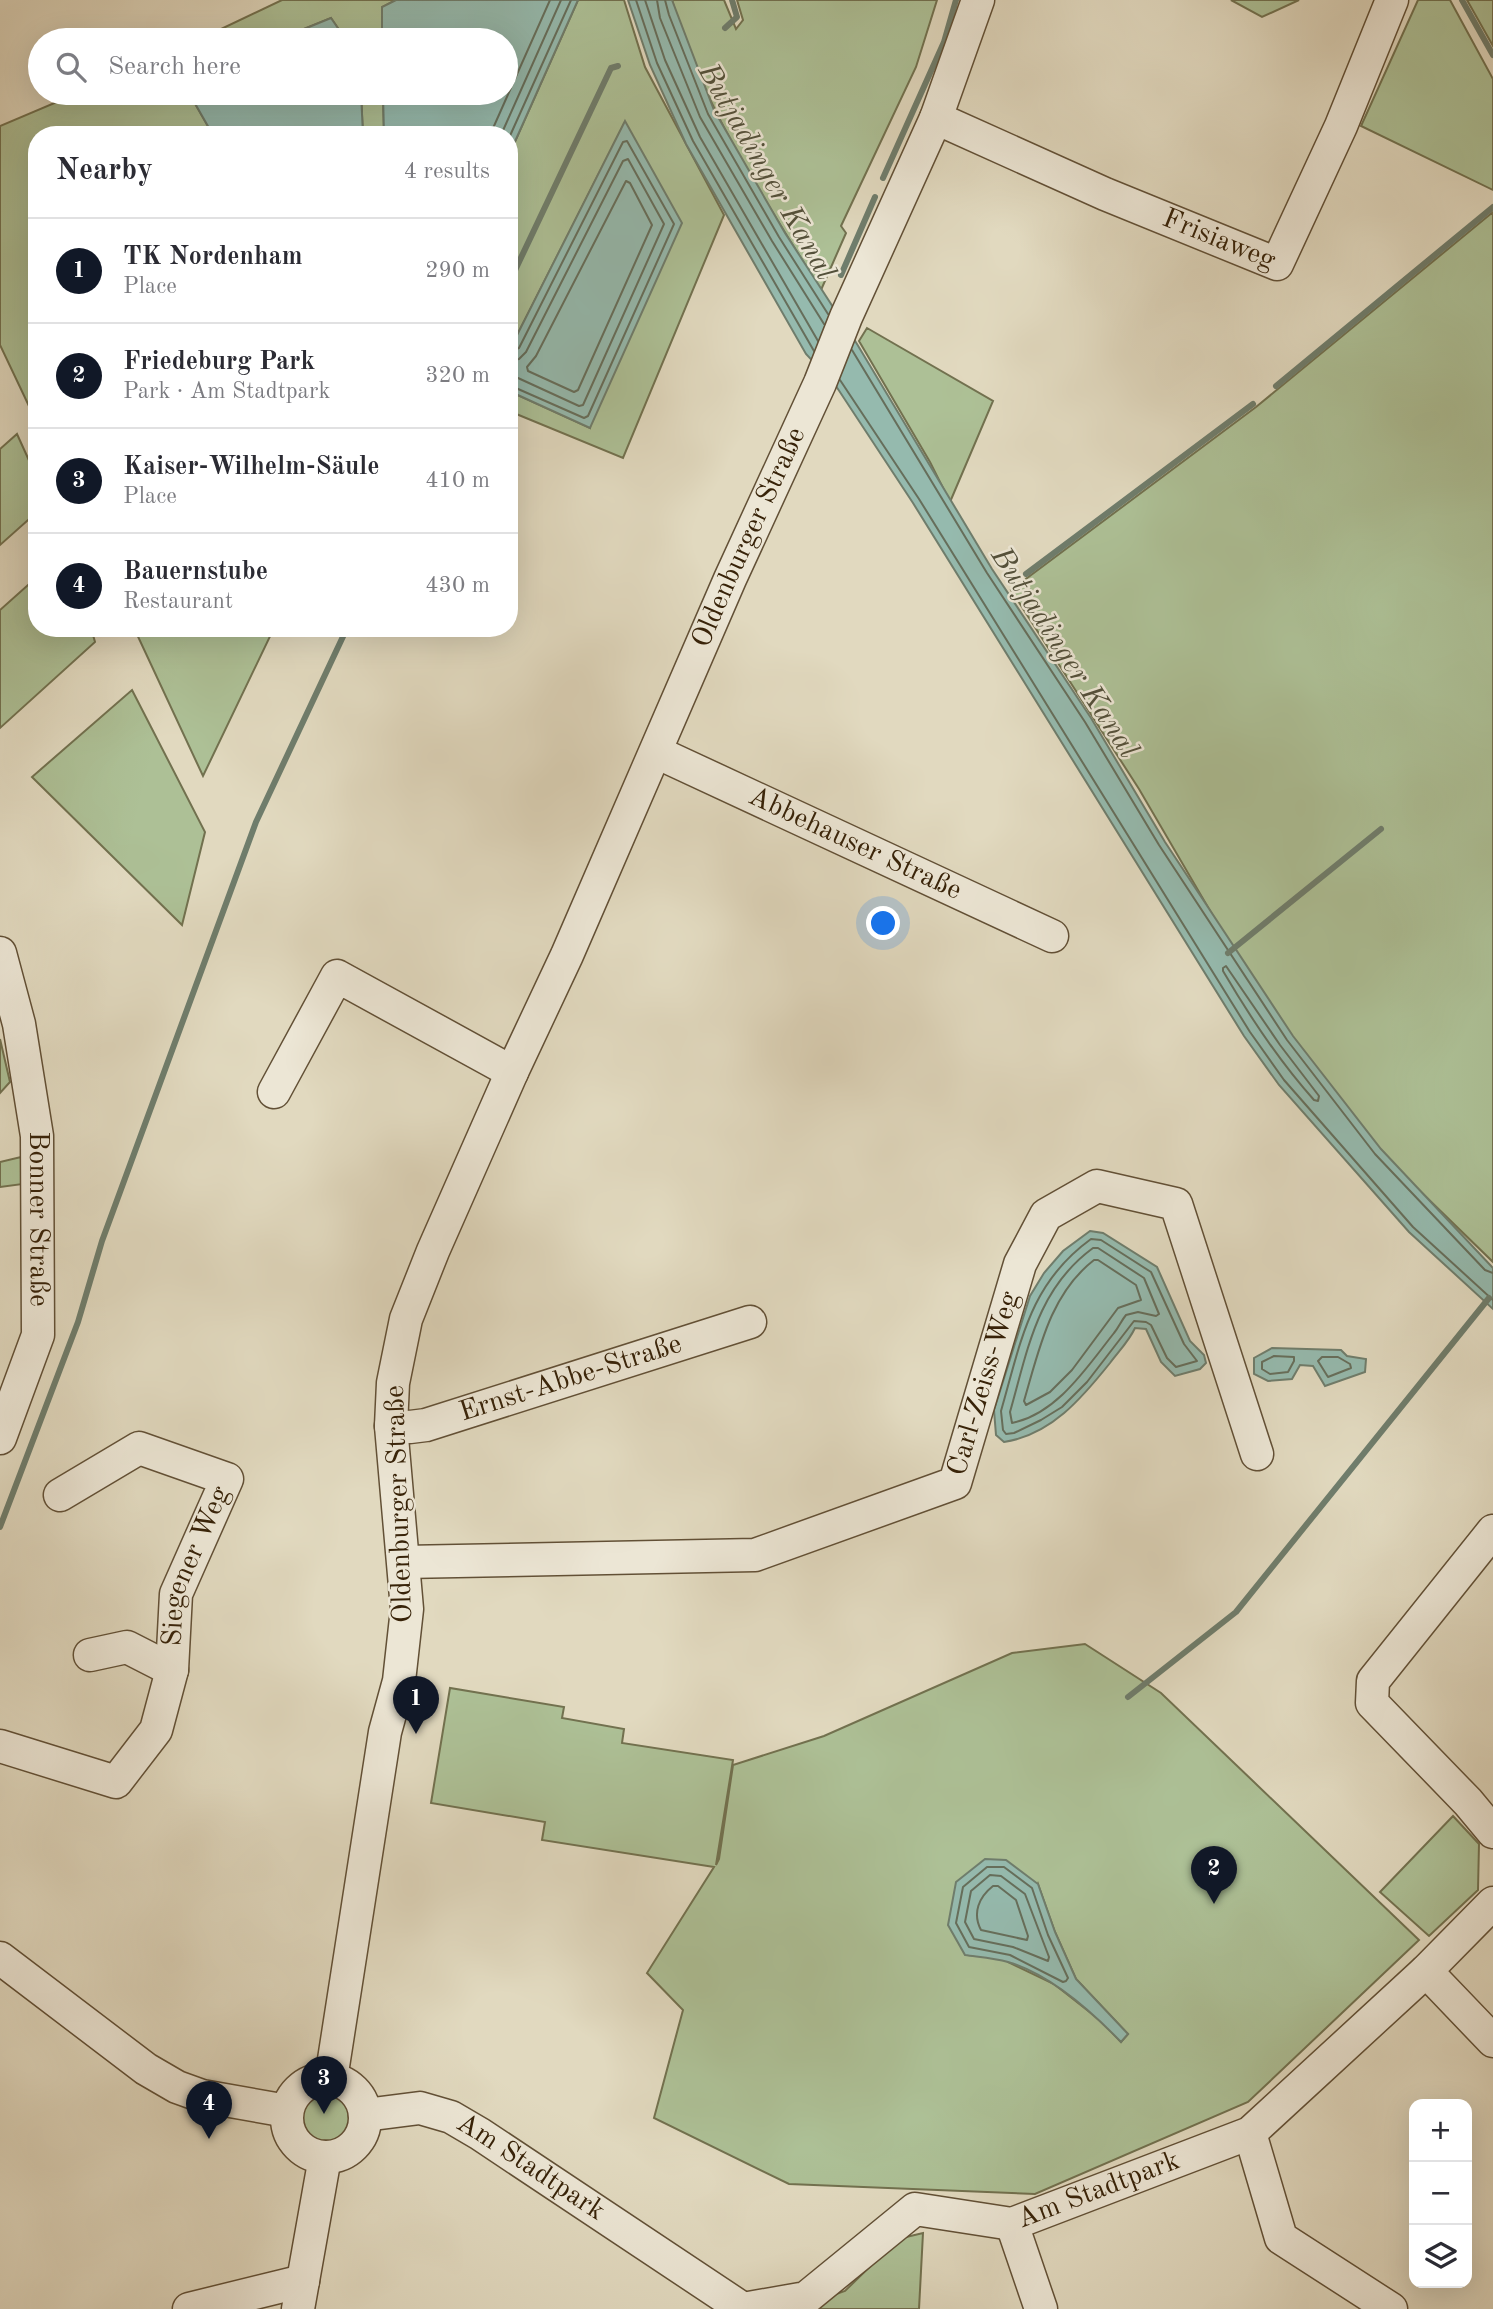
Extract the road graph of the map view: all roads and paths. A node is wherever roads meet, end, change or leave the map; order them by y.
1 (978, 0) edge
2 (1392, 0) edge
3 (936, 118) junction
4 (656, 752) junction
5 (1052, 936) dead end
6 (0, 953) edge
7 (512, 1072) junction
8 (274, 1092) dead end
9 (750, 1322) dead end
10 (391, 1426) junction
11 (0, 1438) edge
12 (1257, 1454) dead end
13 (60, 1495) dead end
14 (1493, 1531) edge
15 (404, 1562) junction
16 (90, 1655) dead end
17 (172, 1670) junction
18 (0, 1746) edge
19 (1493, 1832) edge
20 (1493, 1903) edge
21 (0, 1958) edge
22 (1426, 1971) junction
23 (1493, 2041) edge
24 (331, 2079) junction
25 (287, 2111) junction
26 (365, 2115) junction
27 (1250, 2133) junction
28 (324, 2157) junction
29 (1012, 2224) junction
30 (301, 2295) edge
31 (189, 2309) edge
32 (743, 2309) edge
33 (1041, 2309) edge
34 (1391, 2309) edge

1 - 3 street, Oldenburger Straße
2 - 3 street, Frisiaweg
3 - 4 street, Oldenburger Straße
4 - 5 street, Abbehauser Straße
4 - 7 street, Oldenburger Straße
6 - 11 street, Bonner Straße
7 - 8 street
7 - 10 street, Oldenburger Straße
9 - 10 street, Ernst-Abbe-Straße
10 - 15 street, Oldenburger Straße
12 - 15 street, Carl-Zeiss-Weg
13 - 17 street, Siegener Weg
14 - 19 street
15 - 24 street, Oldenburger Straße
16 - 17 street, Siegener Weg
17 - 18 street, Siegener Weg
20 - 22 street, Am Stadtpark
21 - 25 street
22 - 23 street
22 - 27 street, Am Stadtpark
24 - 25 street
24 - 26 street
25 - 28 street
26 - 28 street
26 - 32 street, Am Stadtpark
27 - 29 street, Am Stadtpark
27 - 34 street
28 - 30 street
29 - 32 street, Am Stadtpark
29 - 33 street
30 - 31 street

